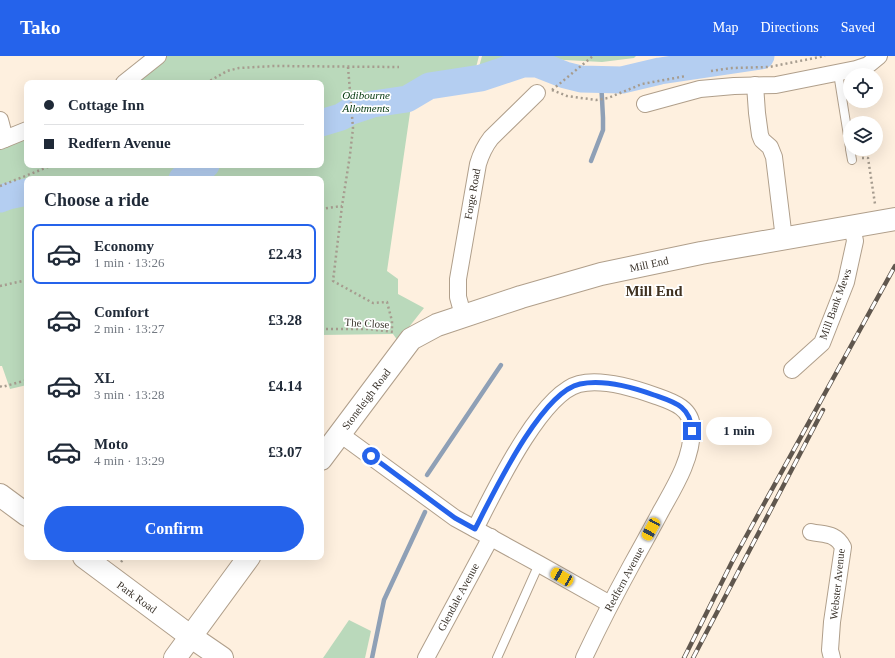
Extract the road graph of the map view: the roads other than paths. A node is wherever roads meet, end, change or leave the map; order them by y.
1 (158, 56) edge
2 (879, 56) edge
3 (838, 72) junction
4 (128, 80) edge
5 (755, 85) junction
6 (544, 92) road end
7 (645, 104) dead end
8 (845, 116) edge
9 (0, 120) edge
10 (24, 131) edge
11 (2, 140) edge
12 (851, 156) edge
13 (852, 160) road end
14 (886, 220) edge
15 (852, 226) junction
16 (784, 239) junction
17 (463, 315) junction
18 (401, 335) joint
19 (792, 370) dead end
20 (340, 434) junction
21 (324, 455) edge
22 (0, 495) edge
23 (24, 513) edge
24 (475, 529) junction
25 (811, 532) dead end
26 (491, 537) junction
27 (88, 560) edge
28 (247, 560) edge
29 (539, 564) junction
30 (610, 604) junction
31 (190, 636) junction
32 (175, 658) edge
33 (222, 658) edge
34 (426, 658) edge
35 (497, 658) edge
36 (584, 658) edge
37 (832, 658) edge

1 - 4 street
2 - 3 street
3 - 5 street
3 - 8 lane
5 - 7 street
5 - 16 street
6 - 17 street, Forge Road
9 - 11 street
10 - 11 street
12 - 13 lane
14 - 15 street, Mill End
15 - 16 street, Mill End
15 - 19 street, Mill Bank Mews
16 - 17 street, Mill End
17 - 18 street, Mill End
18 - 20 street, Stoneleigh Road
20 - 21 street, Stoneleigh Road
20 - 24 street
22 - 23 street
24 - 26 street
24 - 30 street, Redfern Avenue
25 - 37 street, Webster Avenue
26 - 29 street
26 - 34 street, Glendale Avenue
27 - 31 street, Park Road
28 - 31 street
29 - 30 street
29 - 35 lane
30 - 36 street, Redfern Avenue
31 - 32 street
31 - 33 street, Park Road

